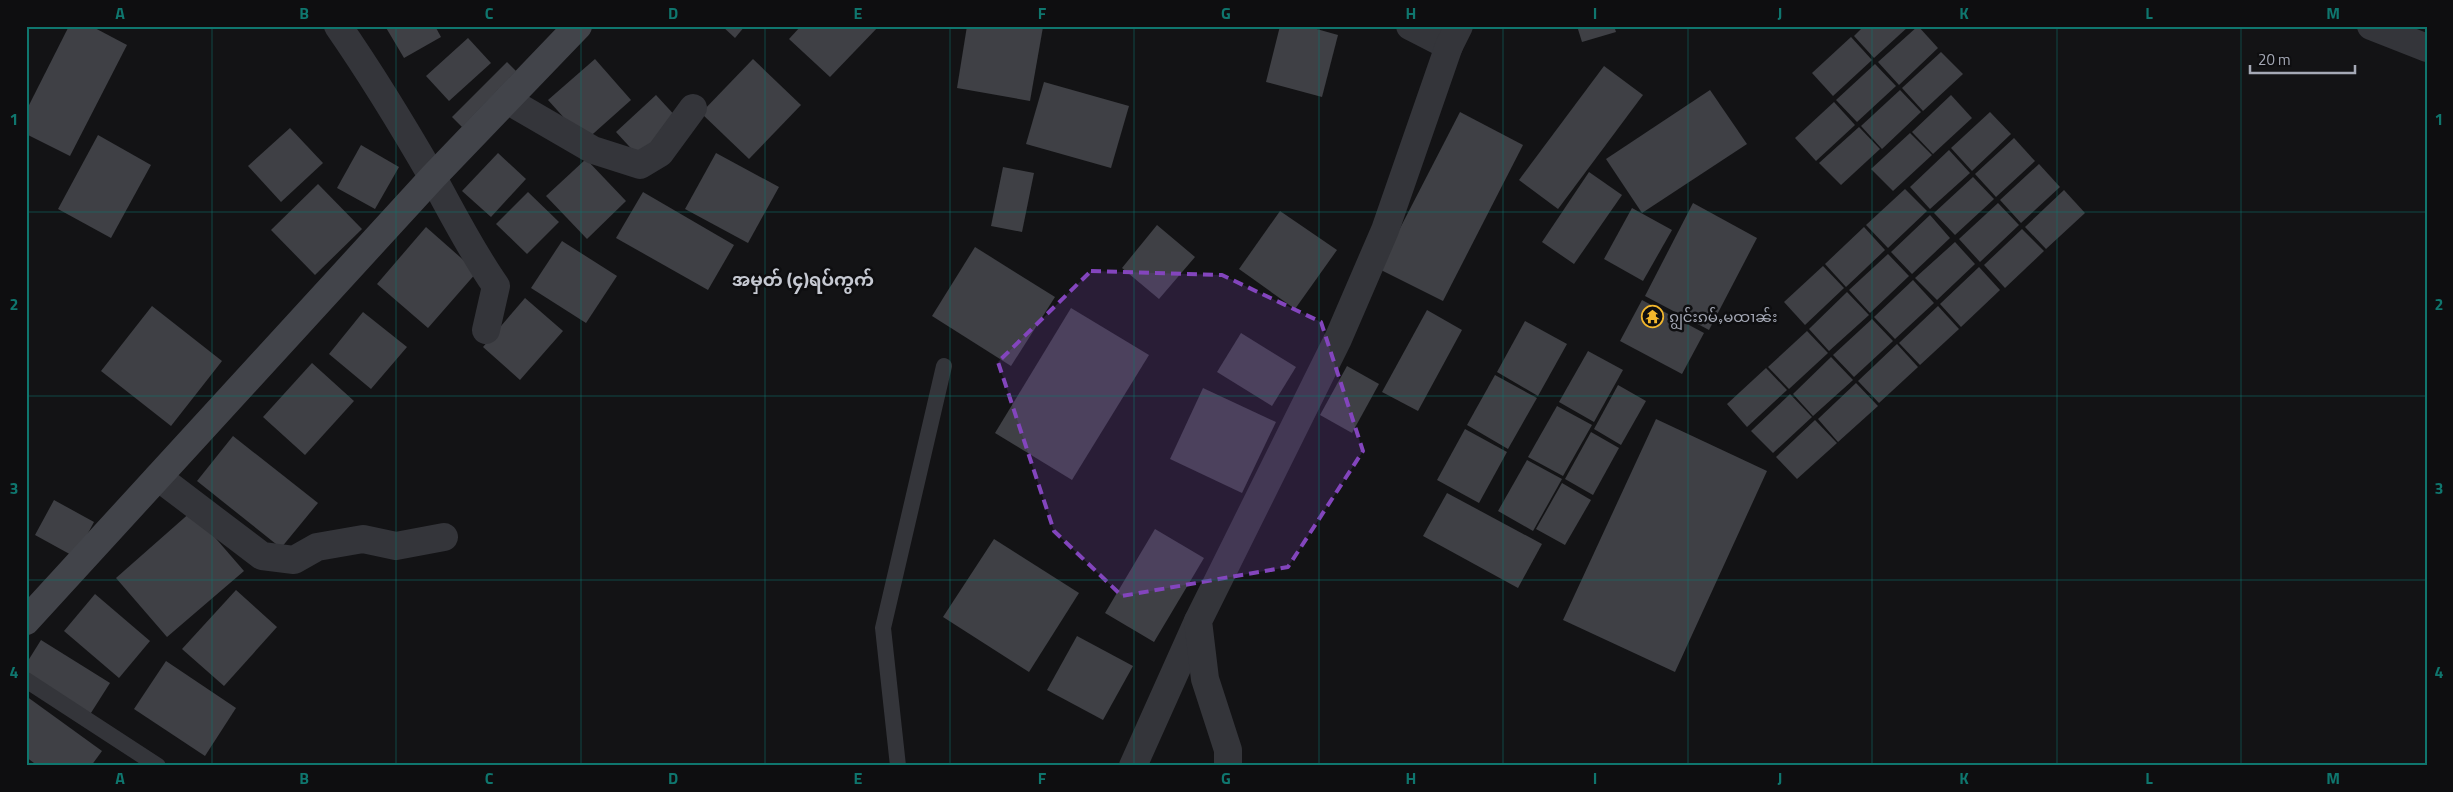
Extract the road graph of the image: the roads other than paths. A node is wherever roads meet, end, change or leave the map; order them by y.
1 (338, 26) edge
2 (578, 26) edge
3 (1410, 26) edge
4 (2371, 26) edge
5 (1454, 36) edge
6 (2427, 48) edge
7 (507, 100) junction
8 (692, 108) dead end
9 (432, 178) junction
10 (486, 330) dead end
11 (944, 366) dead end
12 (158, 477) junction
13 (444, 537) dead end
14 (26, 621) edge
15 (1198, 621) junction
16 (26, 680) edge
17 (158, 766) edge
18 (898, 766) edge
19 (1133, 766) edge
20 (1228, 766) edge

1 - 9 street
2 - 7 street
3 - 5 street
4 - 6 street
5 - 15 street
7 - 8 street
7 - 9 street
9 - 10 street
9 - 12 street
11 - 18 lane
12 - 13 street
12 - 14 street
15 - 19 street
15 - 20 street
16 - 17 lane

